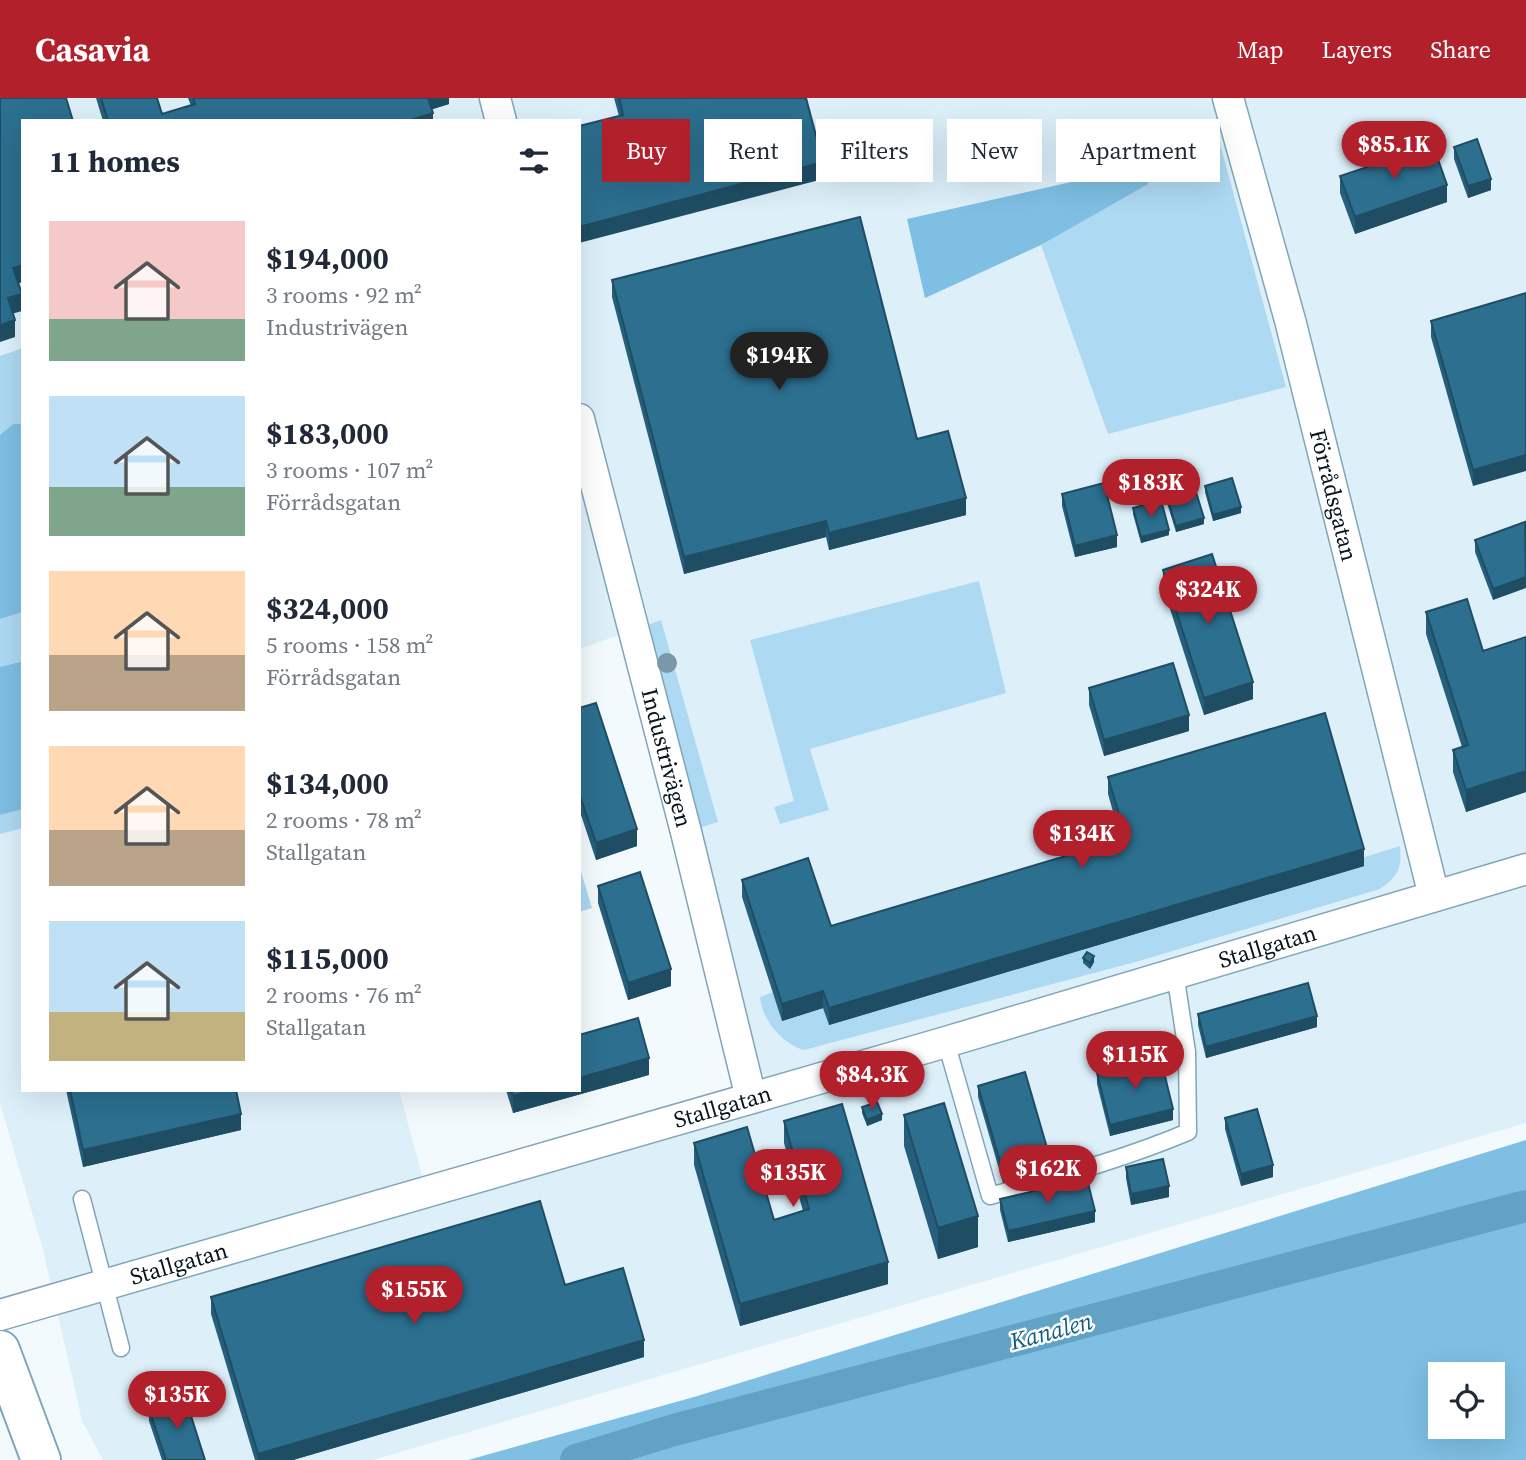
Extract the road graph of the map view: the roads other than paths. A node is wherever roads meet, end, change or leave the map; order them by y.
1 (495, 98) edge
2 (1228, 98) edge
3 (500, 119) edge
4 (581, 427) edge
5 (1526, 869) edge
6 (1434, 896) junction
7 (1175, 973) junction
8 (946, 1042) junction
9 (751, 1098) junction
10 (82, 1199) dead end
11 (104, 1284) junction
12 (0, 1315) edge
13 (121, 1348) dead end
14 (0, 1350) edge
15 (41, 1460) edge

1 - 3 street
2 - 6 street, Förrådsgatan
4 - 9 street, Industrivägen
5 - 6 street, Stallgatan
6 - 7 street, Stallgatan
7 - 8 street, Stallgatan
7 - 8 lane
8 - 9 street, Stallgatan
9 - 11 street, Stallgatan
10 - 11 lane
11 - 12 street, Stallgatan
11 - 13 lane
14 - 15 main road

